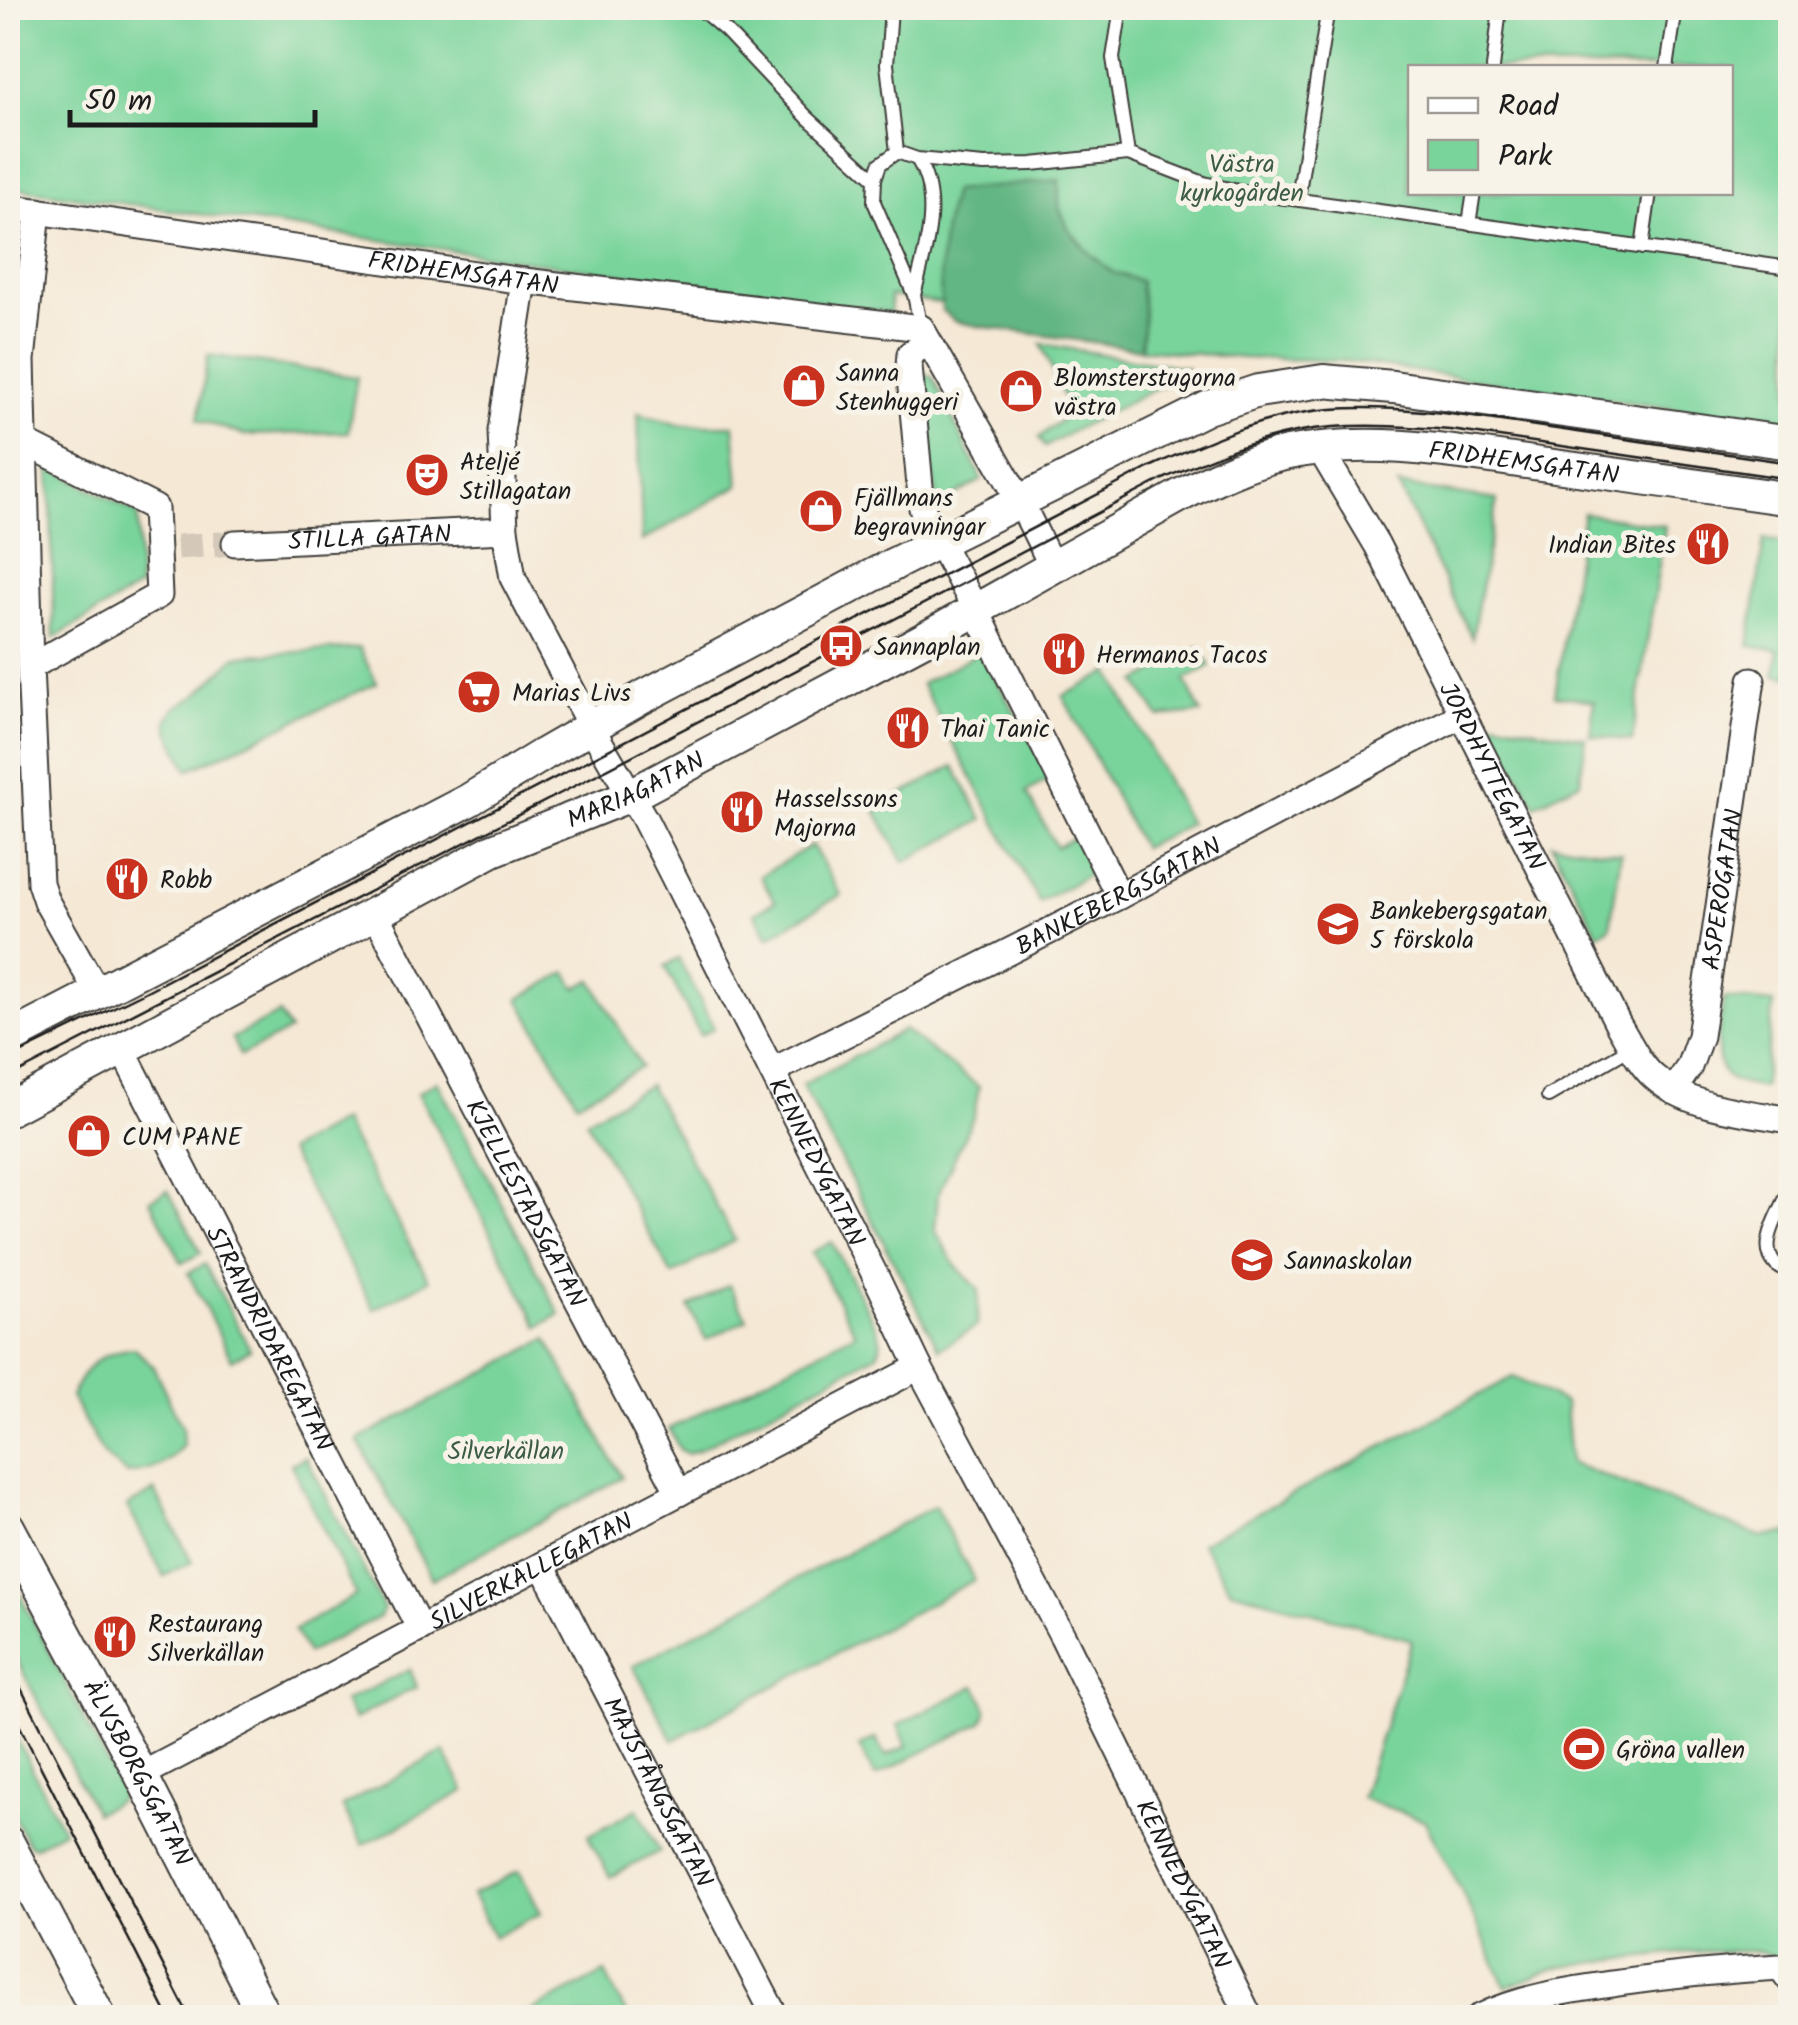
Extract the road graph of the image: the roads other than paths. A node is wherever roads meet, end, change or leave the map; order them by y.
1 (891, 8) edge
2 (1121, 8) edge
3 (1328, 8) edge
4 (1500, 8) edge
5 (1676, 8) edge
6 (704, 9) edge
7 (1493, 65) edge
8 (1668, 65) edge
9 (896, 152) junction
10 (1128, 154) junction
11 (917, 159) junction
12 (875, 179) junction
13 (1474, 195) edge
14 (1650, 195) edge
15 (1298, 198) junction
16 (8, 207) edge
17 (38, 211) junction
18 (1469, 224) junction
19 (1642, 248) junction
20 (1790, 268) edge
21 (524, 281) junction
22 (914, 295) junction
23 (925, 337) junction
24 (24, 442) junction
25 (1790, 443) edge
26 (1320, 449) junction
27 (1258, 460) joint
28 (1790, 499) edge
29 (1020, 501) junction
30 (505, 530) junction
31 (939, 541) junction
32 (234, 543) tunnel mouth
33 (1052, 566) junction
34 (976, 610) junction
35 (30, 667) junction
36 (1752, 680) dead end
37 (1461, 716) junction
38 (591, 728) junction
39 (631, 795) junction
40 (1119, 896) junction
41 (376, 915) junction
42 (97, 991) junction
43 (8, 1039) edge
44 (1632, 1047) junction
45 (122, 1049) junction
46 (772, 1070) junction
47 (1674, 1091) junction
48 (1548, 1096) dead end
49 (8, 1110) edge
50 (1790, 1120) edge
51 (1790, 1187) edge
52 (1790, 1274) edge
53 (919, 1367) junction
54 (679, 1493) junction
55 (8, 1527) edge
56 (542, 1565) junction
57 (420, 1629) junction
58 (141, 1775) junction
59 (8, 1843) edge
60 (1785, 1974) edge
61 (100, 2018) edge
62 (265, 2018) edge
63 (776, 2018) edge
64 (1250, 2018) edge
65 (1478, 2018) edge

1 - 9 lane
2 - 10 lane
3 - 15 lane
4 - 7 lane
5 - 8 lane
6 - 12 lane
9 - 11 lane
9 - 12 lane
10 - 11 lane
10 - 15 lane
11 - 22 lane
12 - 22 lane
13 - 18 lane
14 - 19 lane
15 - 18 lane
16 - 17 street, FRIDHEMSGATAN
17 - 21 street, FRIDHEMSGATAN
17 - 24 street
18 - 19 lane
19 - 20 lane
21 - 23 street, FRIDHEMSGATAN
21 - 30 street, KENNEDYGATAN
22 - 23 lane
23 - 29 street
23 - 31 street
24 - 35 street
24 - 35 street
25 - 29 street
26 - 27 street, FRIDHEMSGATAN
26 - 28 street, FRIDHEMSGATAN
26 - 37 street, JORDHYTTEGATAN
27 - 33 street, MARIAGATAN
29 - 31 street
29 - 33 street
30 - 32 street, STILLA GATAN
30 - 38 street, KENNEDYGATAN
31 - 34 street
31 - 38 street
33 - 34 street, MARIAGATAN
34 - 39 street, MARIAGATAN
34 - 40 street
35 - 42 street
36 - 47 street, ASPERÖGATAN
37 - 40 street, BANKEBERGSGATAN
37 - 44 street, JORDHYTTEGATAN
38 - 39 street, KENNEDYGATAN
38 - 42 street
39 - 41 street, MARIAGATAN
39 - 46 street, KENNEDYGATAN
40 - 46 street, BANKEBERGSGATAN
41 - 45 street, MARIAGATAN
41 - 54 street, KJELLESTADSGATAN
42 - 43 street
44 - 47 street, JORDHYTTEGATAN
44 - 48 lane
45 - 49 street, MARIAGATAN
45 - 57 street, STRANDRIDAREGATAN
46 - 53 street, KENNEDYGATAN
47 - 50 street, JORDHYTTEGATAN
51 - 52 lane
53 - 54 street, SILVERKÄLLEGATAN
53 - 64 street, KENNEDYGATAN
54 - 56 street, SILVERKÄLLEGATAN
55 - 58 street, ÄLVSBORGSGATAN
56 - 57 street, SILVERKÄLLEGATAN
56 - 63 street, MAJSTÅNGSGATAN
57 - 58 street, SILVERKÄLLEGATAN
58 - 62 street, ÄLVSBORGSGATAN
59 - 61 street
60 - 65 street

